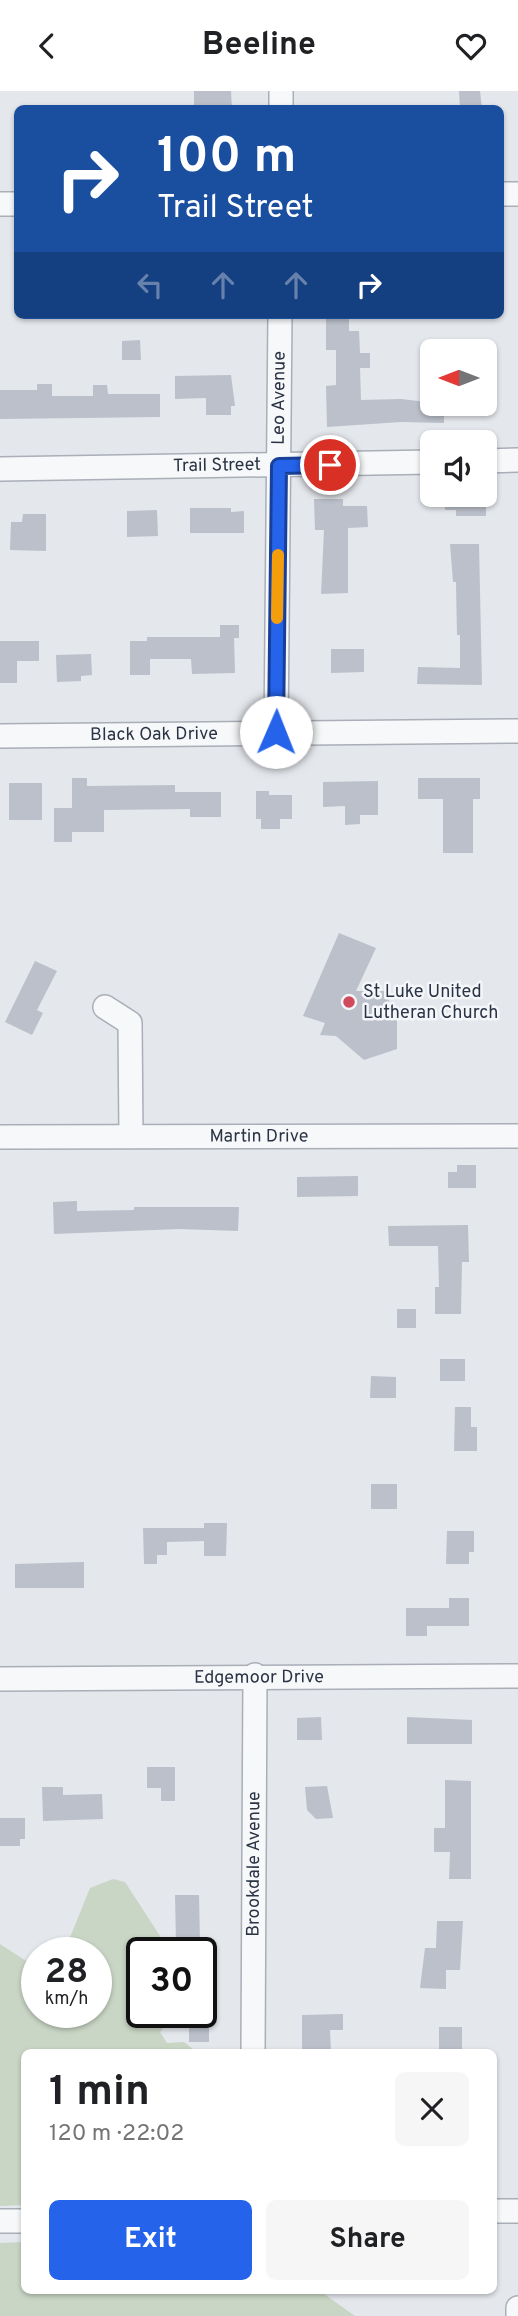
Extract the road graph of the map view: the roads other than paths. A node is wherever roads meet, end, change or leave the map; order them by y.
1 (280, 319) edge
2 (518, 460) edge
3 (497, 461) edge
4 (420, 462) edge
5 (279, 466) junction
6 (0, 469) edge
7 (518, 731) edge
8 (276, 732) junction
9 (0, 736) edge
10 (105, 1007) dead end
11 (131, 1136) junction
12 (518, 1136) edge
13 (0, 1137) edge
14 (255, 1675) junction
15 (518, 1676) edge
16 (0, 1679) edge
17 (253, 2049) edge
18 (497, 2211) edge
19 (518, 2211) edge
20 (0, 2221) edge
21 (21, 2221) edge
22 (518, 2308) edge
23 (518, 2316) edge

1 - 5 street, Leo Avenue
2 - 3 street
4 - 5 street, Trail Street
5 - 6 street, Trail Street
5 - 8 street, Leo Avenue
7 - 8 street, Black Oak Drive
8 - 9 street, Black Oak Drive
10 - 11 street
11 - 12 street, Martin Drive
11 - 13 street, Martin Drive
14 - 15 street, Edgemoor Drive
14 - 16 street, Edgemoor Drive
14 - 17 street, Brookdale Avenue
18 - 19 street
20 - 21 street
22 - 23 street

